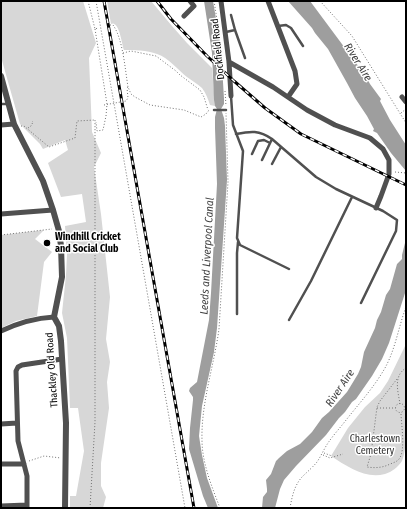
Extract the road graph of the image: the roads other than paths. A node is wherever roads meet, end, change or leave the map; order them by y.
1 (190, 1) edge
2 (221, 1) edge
3 (268, 1) edge
4 (231, 15) dead end
5 (184, 16) dead end
6 (278, 26) junction
7 (235, 30) junction
8 (226, 32) junction
9 (304, 46) dead end
10 (245, 58) dead end
11 (229, 62) junction
12 (1, 76) edge
13 (2, 83) edge
14 (231, 96) joint
15 (288, 97) junction
16 (402, 97) dead end
17 (406, 102) edge
18 (1, 104) edge
19 (9, 104) junction
20 (214, 110) road end
21 (226, 110) road end
22 (1, 125) edge
23 (15, 125) junction
24 (236, 134) junction
25 (272, 139) junction
26 (270, 143) junction
27 (281, 147) junction
28 (252, 154) dead end
29 (262, 160) dead end
30 (272, 164) dead end
31 (352, 197) junction
32 (376, 208) junction
33 (54, 210) junction
34 (1, 214) edge
35 (238, 241) junction
36 (288, 269) dead end
37 (360, 303) dead end
38 (237, 314) dead end
39 (54, 316) junction
40 (289, 320) dead end
41 (1, 331) edge
42 (62, 359) junction
43 (17, 423) junction
44 (1, 424) edge
45 (24, 463) junction
46 (1, 464) edge
47 (1, 506) edge
48 (27, 506) edge
49 (65, 508) edge

1 - 5 street
2 - 8 street, Dockfield Road
3 - 6 street
4 - 7 lane
6 - 9 lane
6 - 15 street
7 - 8 lane
7 - 10 lane
8 - 11 street, Dockfield Road
11 - 14 street, Dockfield Road
11 - 15 street
12 - 13 street, Thackley Old Road
13 - 19 street, Thackley Old Road
14 - 24 lane
15 - 32 street
16 - 17 street
18 - 19 lane
19 - 23 street, Thackley Old Road
20 - 21 lane
22 - 23 street
23 - 33 street, Thackley Old Road
24 - 25 lane
24 - 35 lane
25 - 26 lane
25 - 27 lane
26 - 28 lane
26 - 29 lane
27 - 30 lane
27 - 31 lane
31 - 32 lane
31 - 40 lane
32 - 37 lane
33 - 34 street
33 - 39 street, Thackley Old Road
35 - 36 lane
35 - 38 lane
39 - 41 street
39 - 42 street, Thackley Old Road
42 - 43 street
42 - 49 street, Thackley Old Road
43 - 44 street
43 - 45 street
45 - 46 street
45 - 48 street
47 - 48 street

